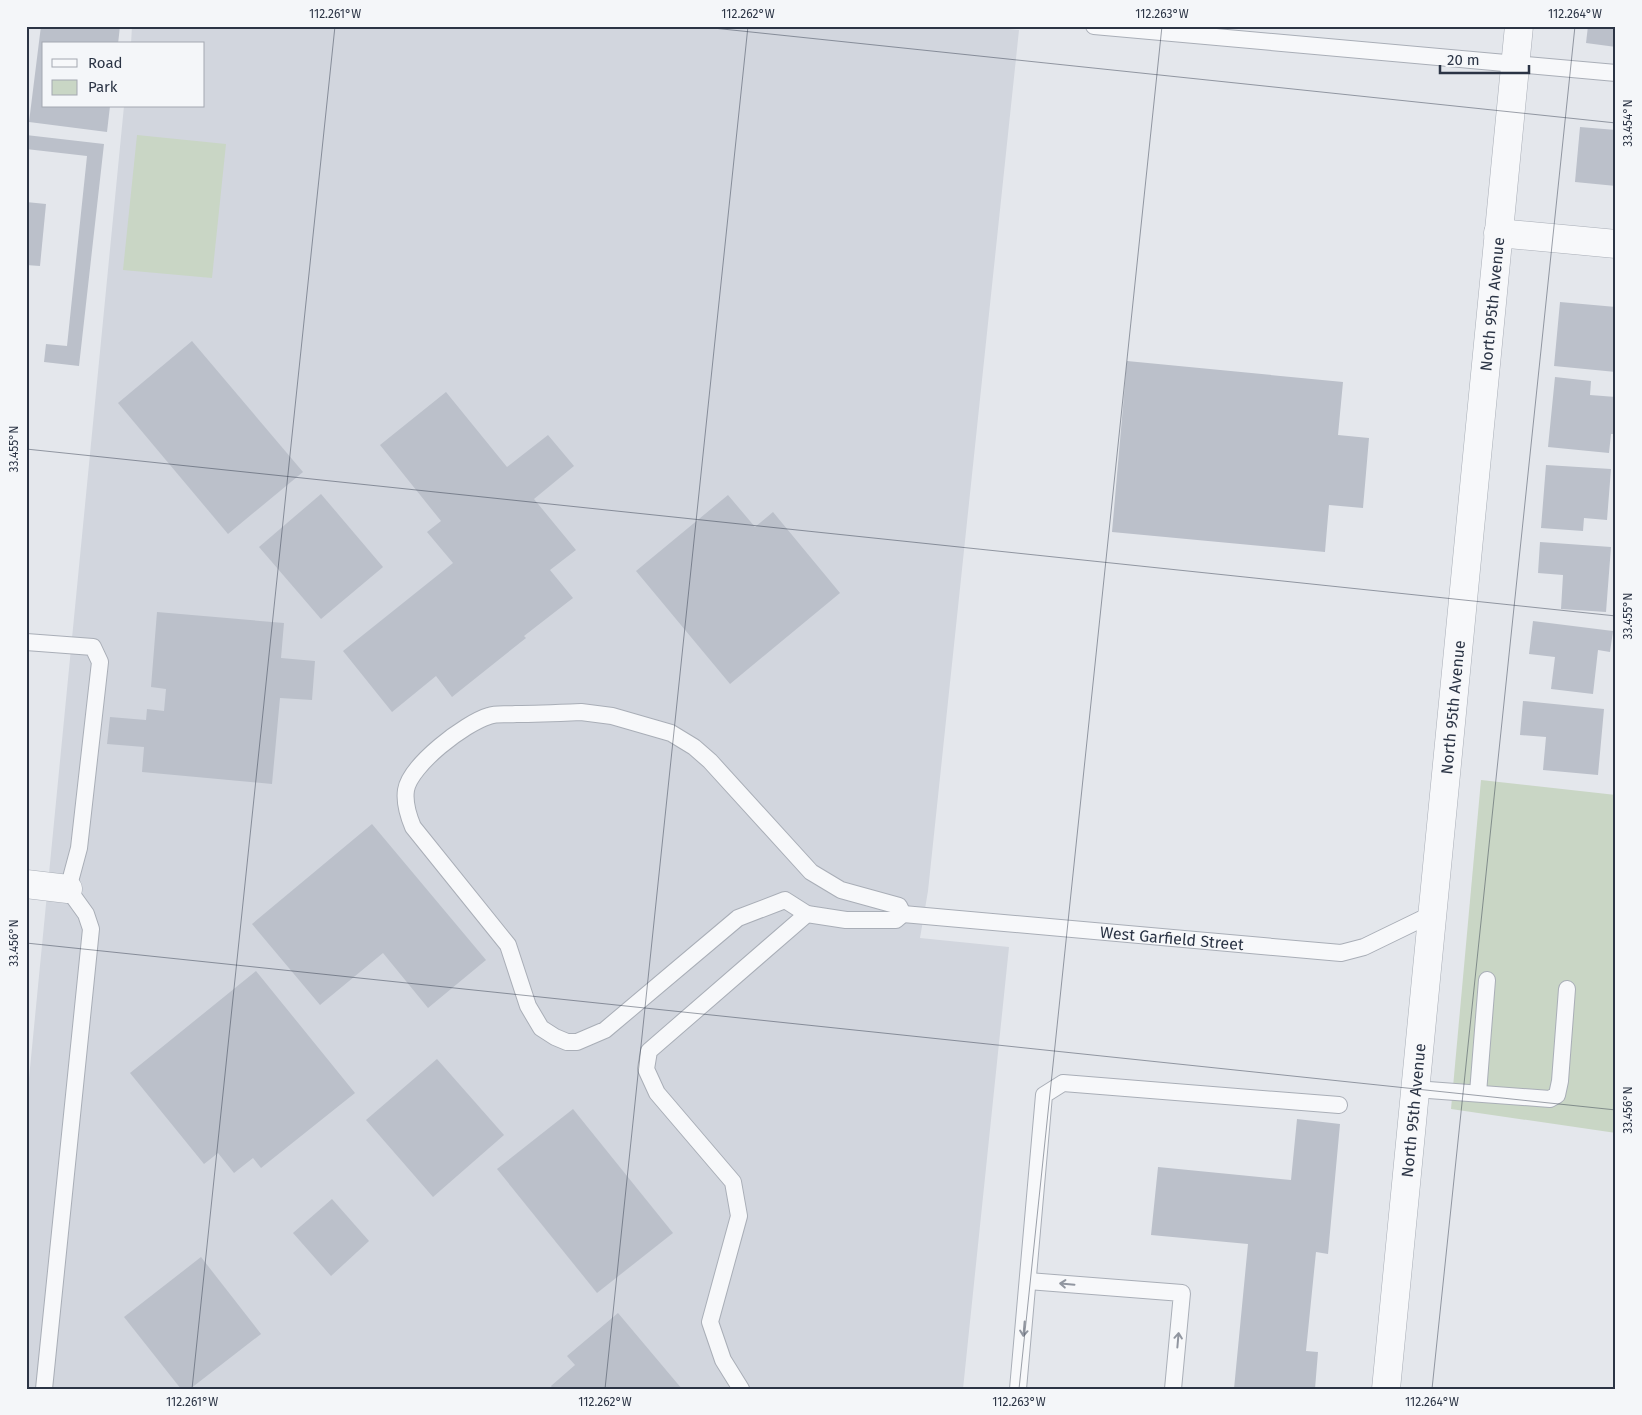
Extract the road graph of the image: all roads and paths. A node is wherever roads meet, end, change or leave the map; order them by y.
1 (1094, 26) edge
2 (1519, 26) edge
3 (1515, 64) junction
4 (1616, 73) edge
5 (1498, 233) junction
6 (1616, 244) edge
7 (26, 642) edge
8 (26, 884) edge
9 (68, 889) junction
10 (807, 914) junction
11 (903, 914) junction
12 (1432, 914) junction
13 (1487, 980) dead end
14 (1567, 989) dead end
15 (1415, 1089) junction
16 (1478, 1093) junction
17 (1340, 1105) dead end
18 (1028, 1281) junction
19 (44, 1389) edge
20 (741, 1389) edge
21 (1018, 1389) edge
22 (1174, 1389) edge
23 (1386, 1389) edge

1 - 3 lane
2 - 3 street, North 95th Avenue
3 - 4 lane
3 - 5 street, North 95th Avenue
5 - 6 street
5 - 12 street, North 95th Avenue
7 - 9 lane
8 - 9 street
9 - 19 lane
10 - 11 lane
10 - 11 lane
10 - 20 lane
11 - 12 lane, West Garfield Street
12 - 15 street, North 95th Avenue
13 - 16 lane
14 - 16 lane
15 - 16 lane
15 - 23 street, North 95th Avenue
17 - 18 lane
18 -> 21 lane
22 -> 18 lane

